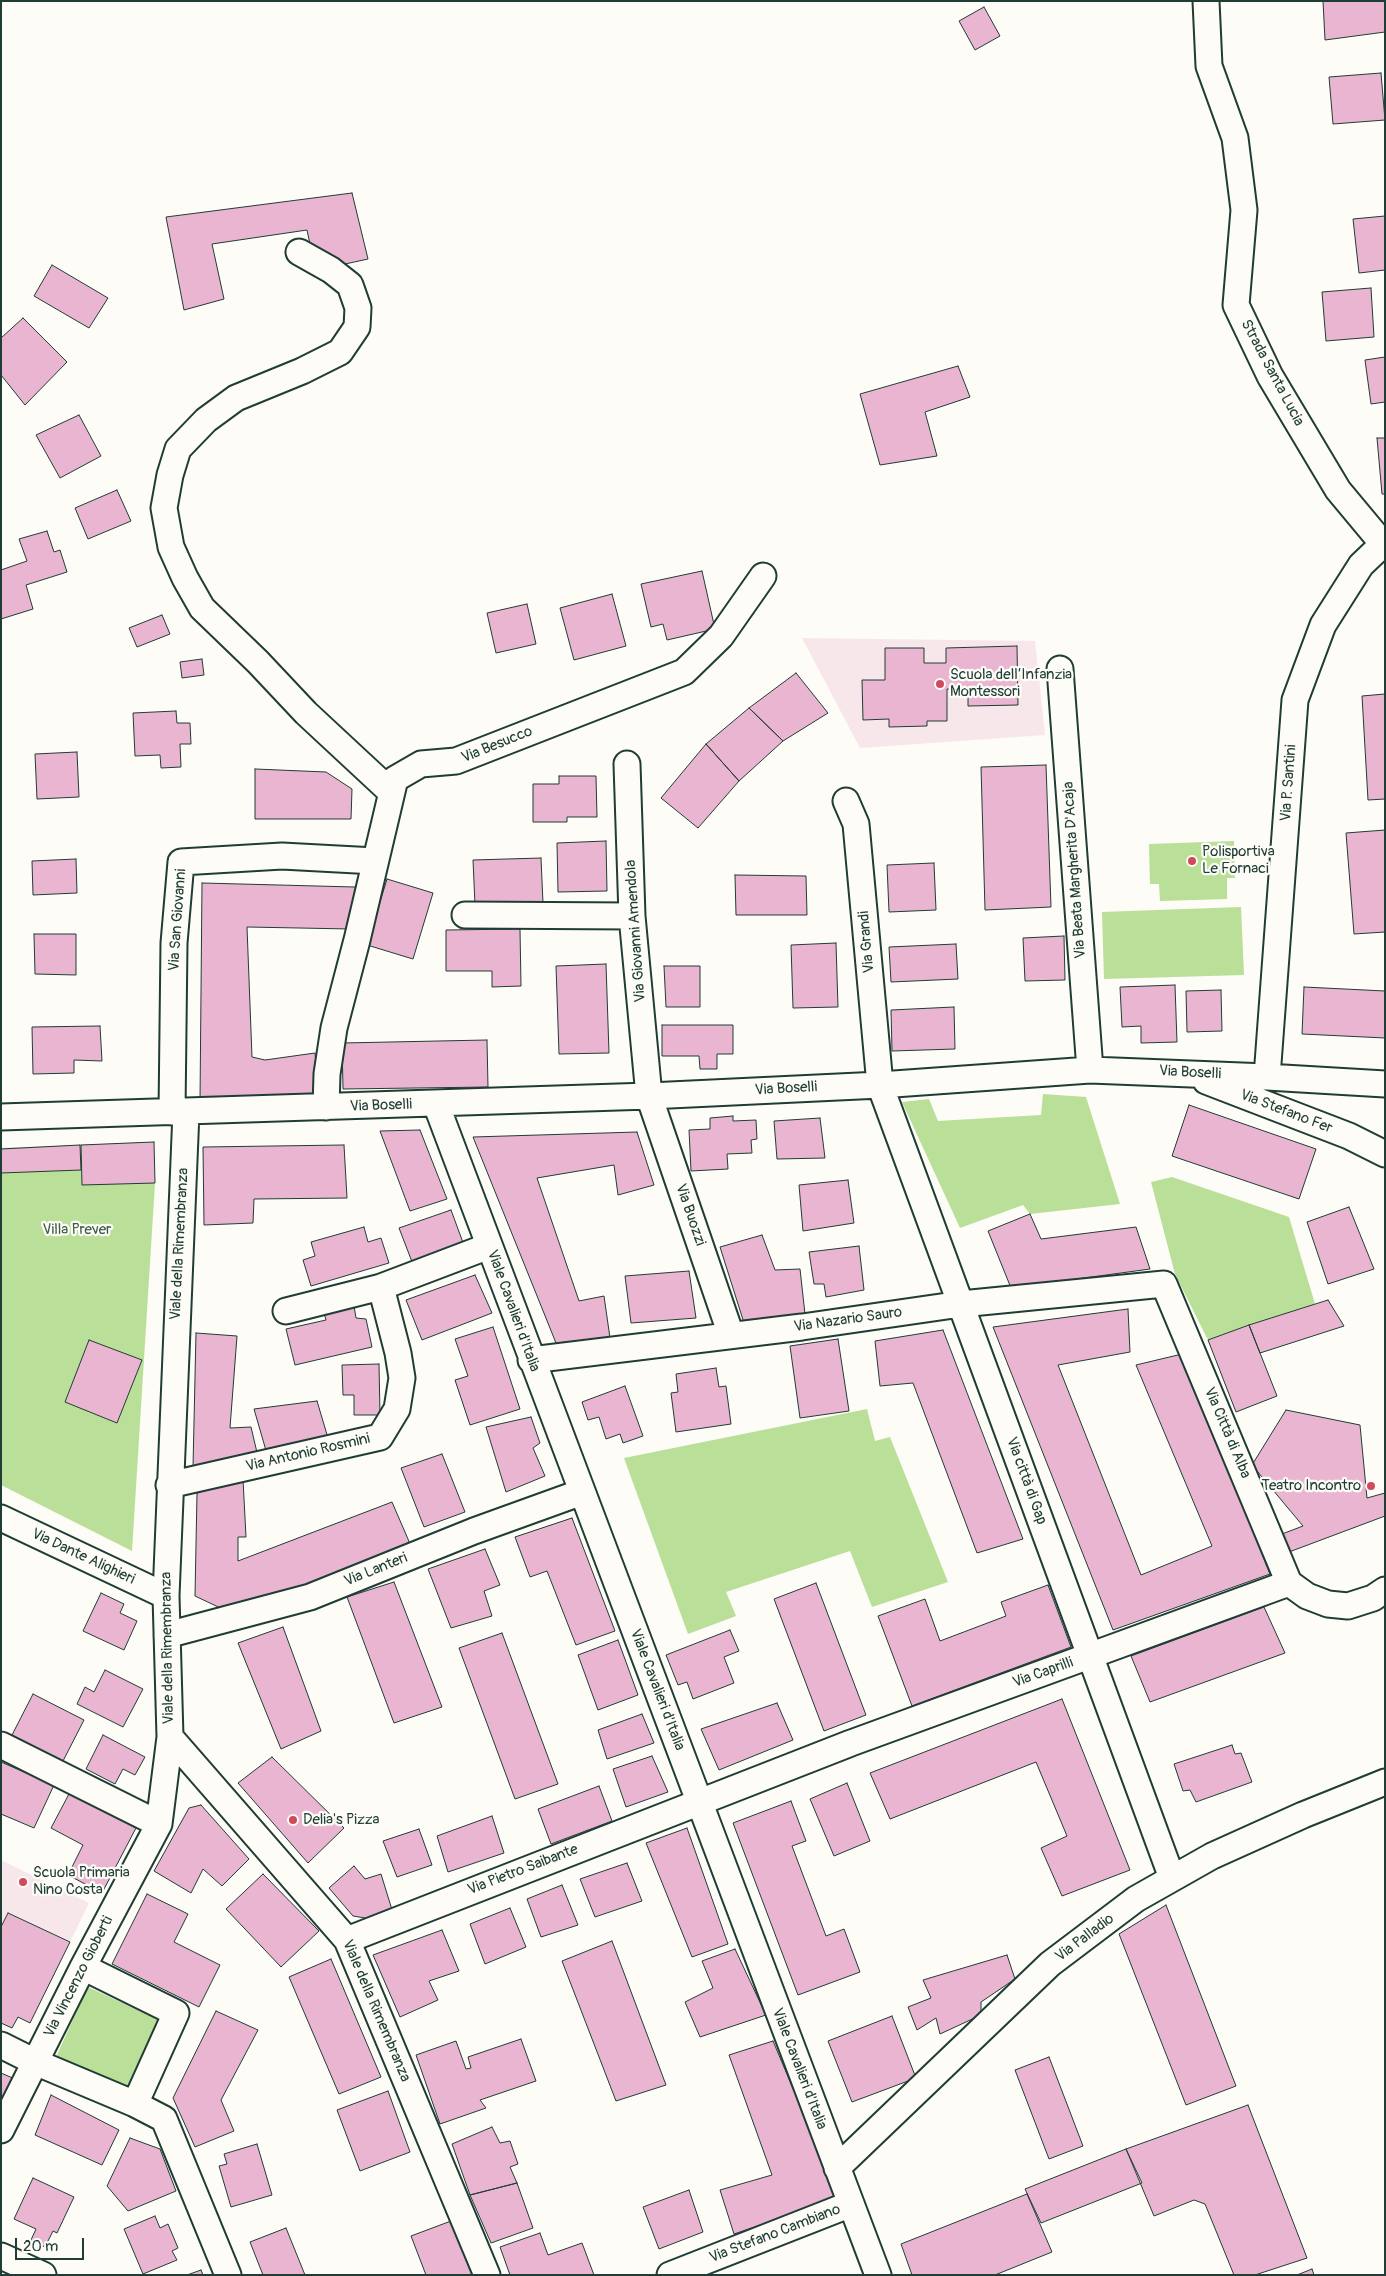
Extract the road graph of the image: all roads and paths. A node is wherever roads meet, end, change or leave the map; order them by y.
1 (1206, 1) edge
2 (299, 252) dead end
3 (1384, 544) edge
4 (763, 576) dead end
5 (1060, 669) dead end
6 (627, 764) dead end
7 (391, 792) junction
8 (846, 801) dead end
9 (375, 861) junction
10 (465, 915) dead end
11 (632, 916) junction
12 (1090, 1070) junction
13 (1185, 1073) junction
14 (1267, 1077) junction
15 (1385, 1084) edge
16 (880, 1085) junction
17 (649, 1096) junction
18 (436, 1104) junction
19 (326, 1107) junction
20 (179, 1112) junction
21 (1, 1117) edge
22 (1385, 1154) edge
23 (489, 1246) junction
24 (1164, 1284) joint
25 (381, 1287) junction
26 (961, 1304) junction
27 (286, 1311) dead end
28 (731, 1335) junction
29 (531, 1360) junction
30 (169, 1485) junction
31 (582, 1492) junction
32 (1, 1518) edge
33 (1289, 1583) junction
34 (1385, 1590) edge
35 (166, 1596) junction
36 (166, 1635) junction
37 (1091, 1656) junction
38 (170, 1736) junction
39 (1, 1745) edge
40 (1385, 1782) edge
41 (699, 1801) junction
42 (160, 1824) junction
43 (1172, 1878) junction
44 (347, 1940) junction
45 (83, 1967) junction
46 (1, 2045) edge
47 (35, 2062) junction
48 (135, 2104) junction
49 (1, 2130) edge
50 (837, 2168) junction
51 (851, 2204) junction
52 (1, 2256) edge
53 (43, 2275) edge
54 (228, 2275) edge
55 (487, 2275) edge
56 (670, 2275) edge
57 (878, 2275) edge

1 - 3 street, Strada Santa Lucia
2 - 7 street
3 - 14 street, Via P. Santini
4 - 7 street, Via Besucco
5 - 12 street, Via Beata Margherita D'Acaja
6 - 11 street, Via Giovanni Amendola
7 - 9 street, Via Besucco
8 - 16 street, Via Grandi
9 - 19 street, Via Besucco
9 - 20 street, Via San Giovanni
10 - 11 street
11 - 17 street, Via Giovanni Amendola
12 - 13 street, Via Boselli
12 - 16 street, Via Boselli
13 - 14 street, Via Boselli
13 - 22 street, Via Stefano Fer
14 - 15 street, Via Boselli
16 - 17 street, Via Boselli
16 - 26 street, Via città di Gap
17 - 18 street, Via Boselli
17 - 28 street, Via Buozzi
18 - 19 street, Via Boselli
18 - 23 street, Viale Cavalieri d'Italia
19 - 20 street, Via Boselli
20 - 21 street
20 - 30 street, Viale della Rimembranza
23 - 25 street
23 - 29 street, Viale Cavalieri d'Italia
24 - 26 street, Via Nazario Sauro
24 - 33 street, Via Città di Alba
25 - 27 street
25 - 30 street, Via Antonio Rosmini
26 - 28 street, Via Nazario Sauro
26 - 37 street, Via città di Gap
28 - 29 street, Via Nazario Sauro
29 - 31 street, Viale Cavalieri d'Italia
30 - 35 street, Viale della Rimembranza
31 - 36 street, Via Lanteri
31 - 41 street, Viale Cavalieri d'Italia
32 - 35 street, Via Dante Alighieri
33 - 34 street
33 - 37 street, Via Caprilli
35 - 36 street, Viale della Rimembranza
36 - 38 street, Viale della Rimembranza
37 - 41 street, Via Caprilli
37 - 43 street, Via città di Gap
38 - 42 street, Via Vincenzo Gioberti
38 - 44 street, Viale della Rimembranza
39 - 42 street
40 - 43 street, Via Palladio
41 - 44 street, Via Pietro Saibante
41 - 50 street, Viale Cavalieri d'Italia
42 - 45 street, Via Vincenzo Gioberti
43 - 50 street, Via Palladio
44 - 55 street, Viale della Rimembranza
45 - 47 street, Via Vincenzo Gioberti
45 - 48 street
46 - 47 street
47 - 48 street
47 - 49 street, Via Vincenzo Gioberti
48 - 54 street
50 - 51 street, Viale Cavalieri d'Italia
51 - 56 street, Via Stefano Cambiano
51 - 57 street, Viale Cavalieri d'Italia
52 - 53 street

